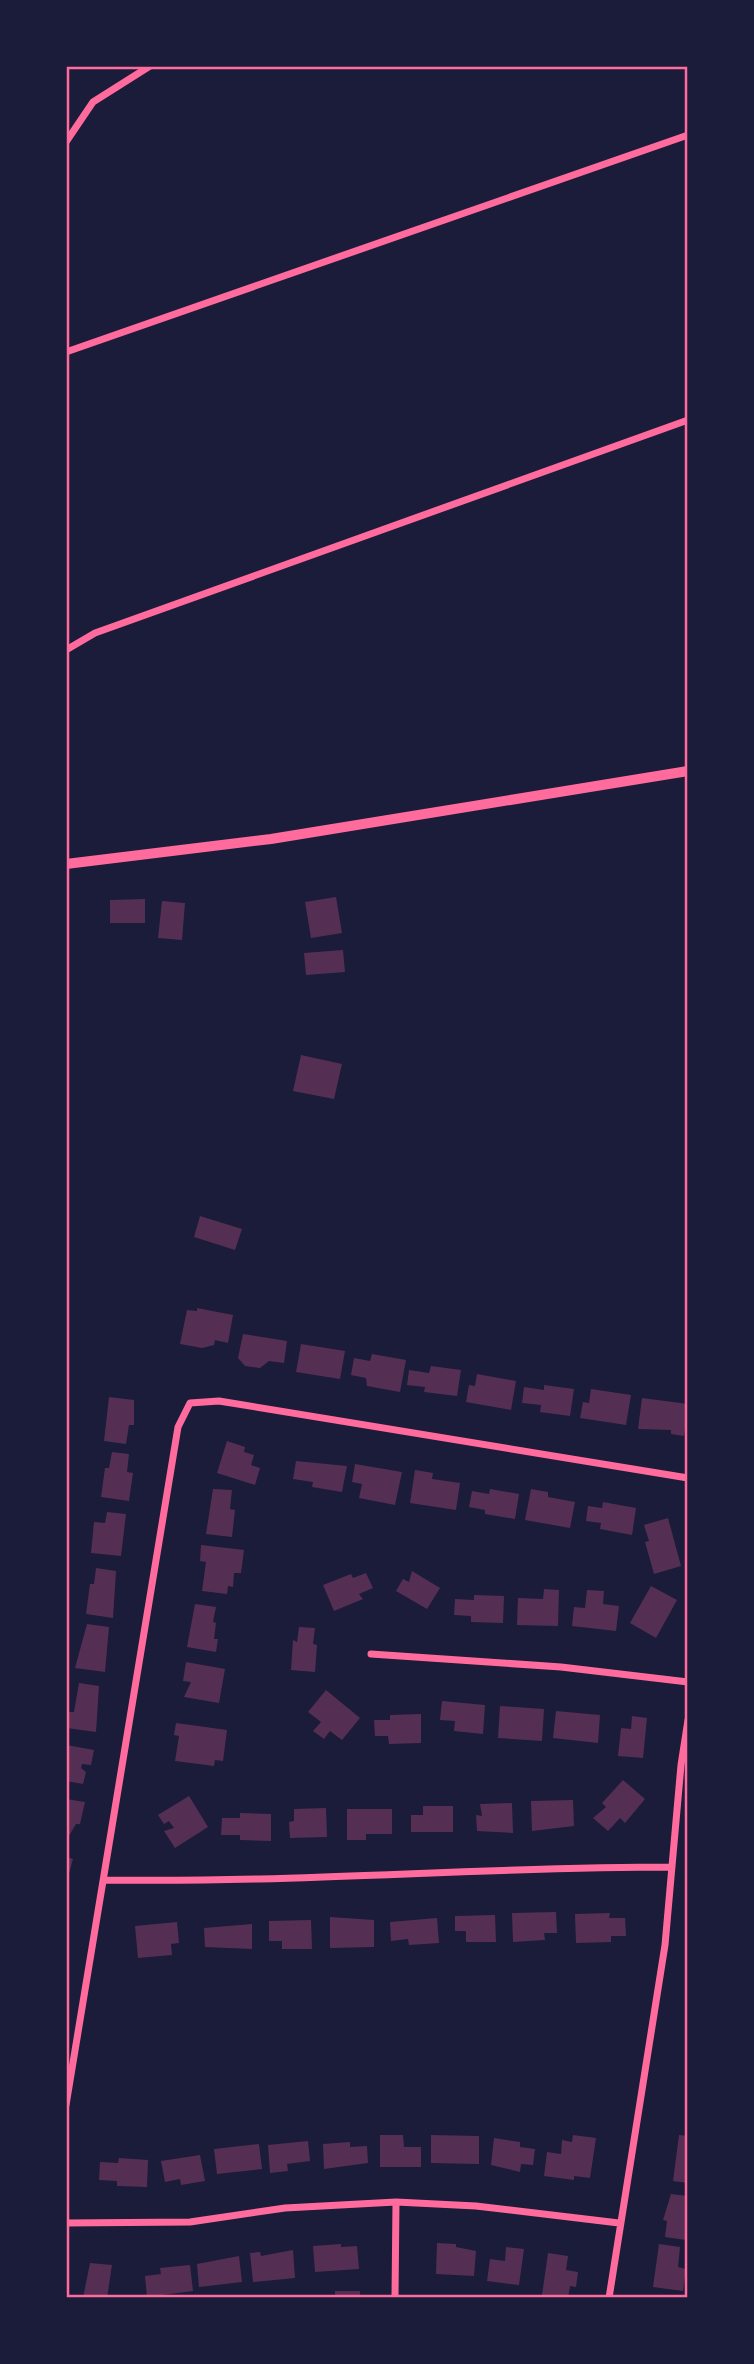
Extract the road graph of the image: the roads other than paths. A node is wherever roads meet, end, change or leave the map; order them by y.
1 (150, 66) edge
2 (688, 135) edge
3 (66, 142) edge
4 (66, 352) edge
5 (687, 423) edge
6 (66, 650) edge
7 (688, 771) edge
8 (66, 864) edge
9 (688, 1478) edge
10 (371, 1654) dead end
11 (688, 1682) edge
12 (688, 1720) edge
13 (672, 1867) junction
14 (106, 1880) junction
15 (66, 2105) edge
16 (396, 2202) junction
17 (66, 2223) edge
18 (619, 2223) junction
19 (395, 2298) edge
20 (609, 2298) edge

1 - 3 street
2 - 4 street
5 - 6 street
7 - 8 street
9 - 14 street
10 - 11 street
12 - 13 street
13 - 14 street
13 - 18 street
14 - 15 street
16 - 17 street
16 - 18 street
16 - 19 street
18 - 20 street

